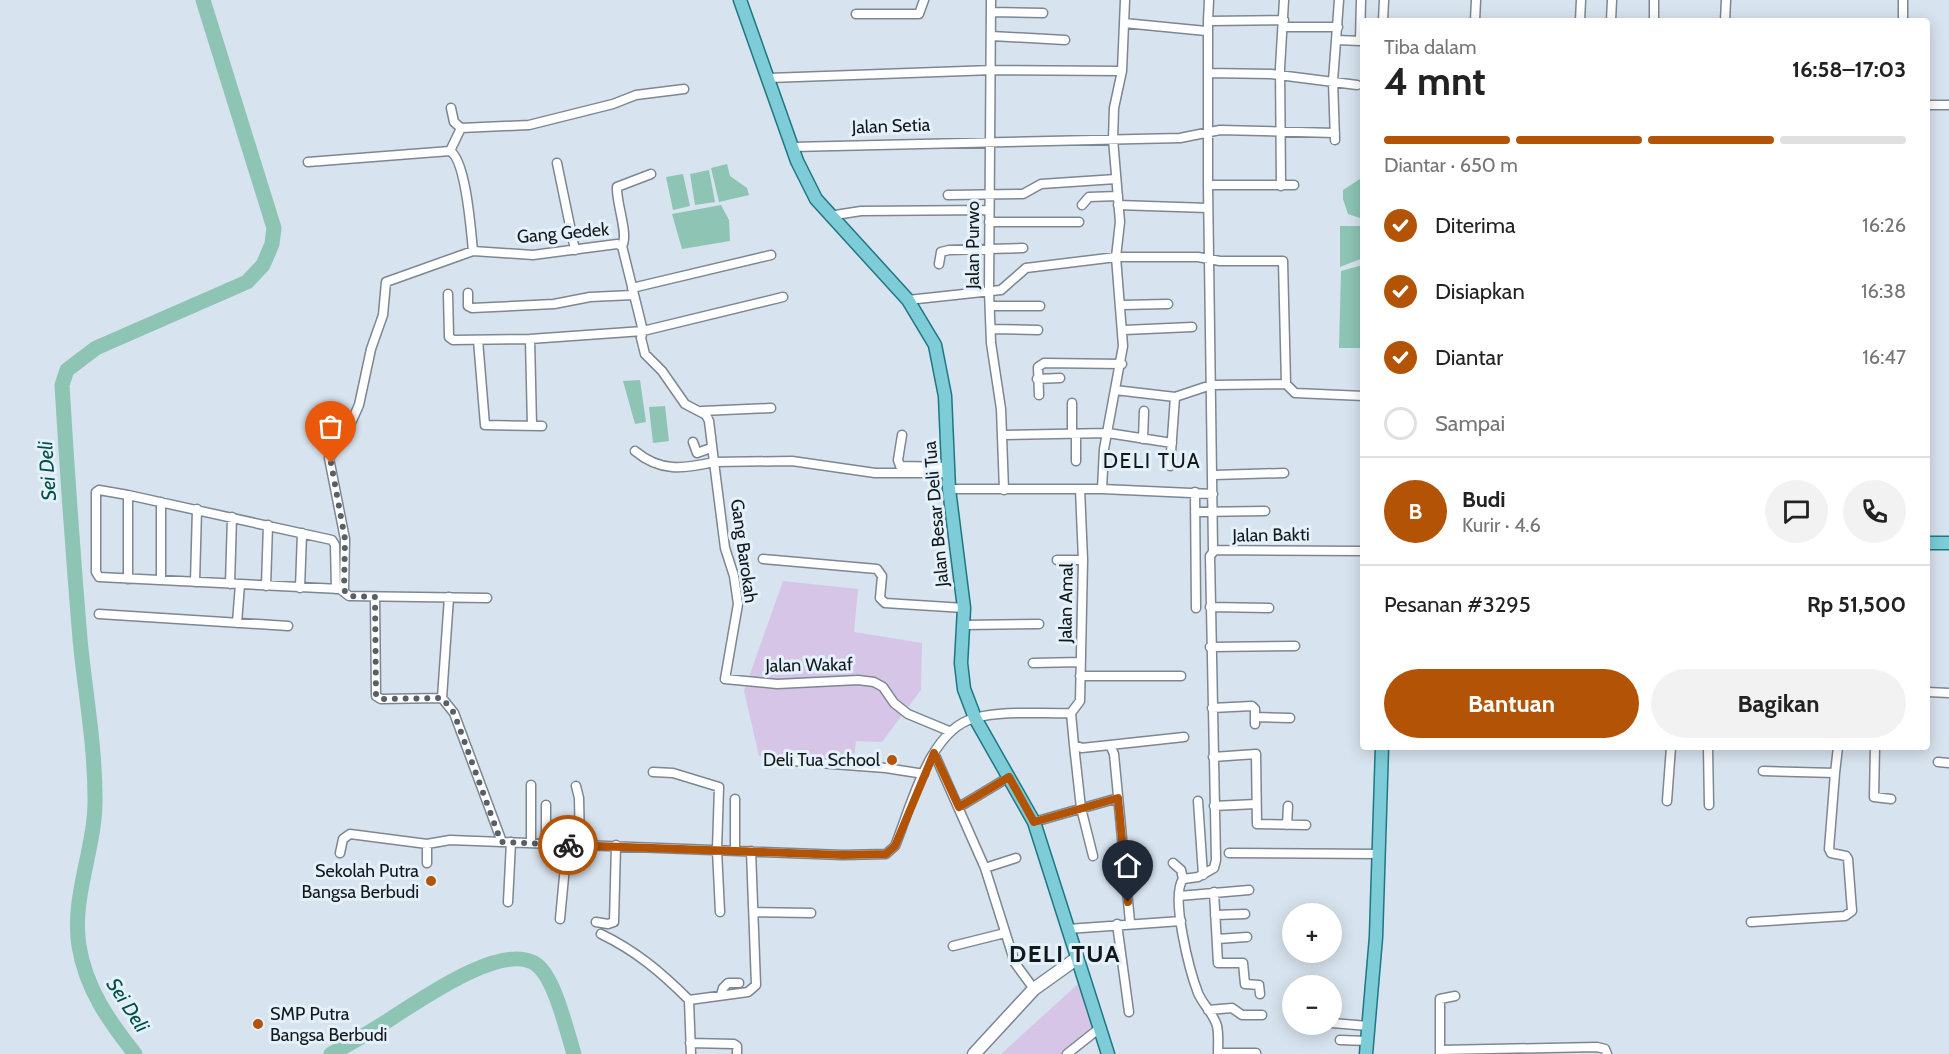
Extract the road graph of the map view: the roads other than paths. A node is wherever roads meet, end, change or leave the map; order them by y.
1 (740, 0) edge
2 (924, 0) edge
3 (991, 0) edge
4 (1125, 0) edge
5 (1209, 0) edge
6 (1284, 0) edge
7 (1340, 0) edge
8 (1361, 0) edge
9 (1384, 0) edge
10 (1476, 0) edge
11 (1581, 0) edge
12 (1612, 0) edge
13 (1654, 0) edge
14 (1726, 0) edge
15 (1903, 0) edge
16 (991, 12) junction
17 (1043, 13) dead end
18 (856, 14) dead end
19 (1361, 18) edge
20 (1383, 18) edge
21 (1475, 18) edge
22 (1580, 18) edge
23 (1611, 18) edge
24 (1654, 18) edge
25 (1725, 18) edge
26 (1903, 18) edge
27 (1208, 21) junction
28 (1284, 23) junction
29 (1124, 24) junction
30 (1338, 27) junction
31 (1206, 31) junction
32 (992, 36) junction
33 (1065, 40) dead end
34 (1338, 40) junction
35 (1360, 41) edge
36 (993, 70) junction
37 (1122, 71) junction
38 (1208, 73) junction
39 (1281, 77) junction
40 (769, 78) junction
41 (1333, 81) junction
42 (1358, 85) dead end
43 (684, 89) dead end
44 (1930, 105) edge
45 (1949, 105) edge
46 (451, 108) dead end
47 (461, 128) junction
48 (1207, 132) junction
49 (1281, 132) junction
50 (1113, 139) junction
51 (991, 141) junction
52 (792, 147) junction
53 (450, 151) junction
54 (308, 162) dead end
55 (558, 164) dead end
56 (651, 174) dead end
57 (1116, 179) junction
58 (1208, 184) junction
59 (1294, 185) dead end
60 (1281, 186) junction
61 (990, 194) junction
62 (948, 195) dead end
63 (1118, 195) junction
64 (1082, 205) dead end
65 (1118, 205) junction
66 (1208, 208) junction
67 (990, 210) junction
68 (829, 216) junction
69 (989, 222) junction
70 (1079, 222) dead end
71 (622, 246) junction
72 (1023, 248) dead end
73 (989, 249) junction
74 (575, 250) junction
75 (473, 251) junction
76 (771, 255) dead end
77 (1116, 257) junction
78 (1209, 260) junction
79 (939, 264) dead end
80 (989, 291) junction
81 (632, 292) junction
82 (468, 293) dead end
83 (448, 294) dead end
84 (783, 297) dead end
85 (908, 300) junction
86 (1168, 304) dead end
87 (1122, 305) junction
88 (990, 306) junction
89 (1040, 306) dead end
90 (1192, 327) dead end
91 (991, 329) junction
92 (1038, 330) dead end
93 (1124, 330) junction
94 (643, 331) junction
95 (530, 339) junction
96 (478, 340) junction
97 (1122, 364) junction
98 (1060, 378) dead end
99 (1037, 379) junction
100 (1286, 384) junction
101 (1209, 386) junction
102 (1115, 390) junction
103 (1039, 395) dead end
104 (1360, 396) edge
105 (1174, 397) junction
106 (1072, 403) dead end
107 (771, 408) dead end
108 (702, 411) junction
109 (1144, 411) dead end
110 (1108, 433) junction
111 (1074, 434) junction
112 (902, 435) dead end
113 (1002, 435) junction
114 (1143, 439) junction
115 (693, 442) dead end
116 (1172, 443) junction
117 (711, 448) junction
118 (635, 451) dead end
119 (1076, 461) dead end
120 (714, 462) junction
121 (1170, 466) dead end
122 (948, 470) junction
123 (1284, 473) dead end
124 (1214, 475) junction
125 (949, 489) junction
126 (1080, 489) junction
127 (1102, 489) junction
128 (1004, 490) junction
129 (1195, 492) junction
130 (1213, 494) junction
131 (128, 495) junction
132 (161, 502) junction
133 (197, 509) junction
134 (1265, 511) dead end
135 (1195, 512) junction
136 (1214, 513) junction
137 (232, 517) junction
138 (268, 525) junction
139 (302, 533) junction
140 (1930, 543) edge
141 (1949, 543) edge
142 (1360, 551) edge
143 (1212, 554) junction
144 (1195, 556) junction
145 (764, 559) dead end
146 (1057, 560) dead end
147 (1083, 560) junction
148 (128, 579) junction
149 (161, 580) junction
150 (195, 582) junction
151 (235, 584) junction
152 (266, 586) junction
153 (300, 588) junction
154 (340, 590) junction
155 (375, 597) junction
156 (449, 597) junction
157 (487, 598) dead end
158 (1210, 607) junction
159 (964, 608) junction
160 (1196, 608) dead end
161 (1269, 608) dead end
162 (99, 614) dead end
163 (237, 623) junction
164 (1039, 624) dead end
165 (963, 625) junction
166 (288, 626) dead end
167 (1296, 646) dead end
168 (1210, 647) junction
169 (1081, 662) junction
170 (1033, 663) dead end
171 (1080, 676) junction
172 (1181, 676) dead end
173 (725, 679) joint
174 (1930, 692) edge
175 (1949, 693) edge
176 (442, 698) junction
177 (1212, 708) junction
178 (1071, 713) junction
179 (975, 718) junction
180 (1290, 718) dead end
181 (949, 731) junction
182 (1184, 737) dead end
183 (1074, 745) junction
184 (1110, 745) junction
185 (1382, 750) edge
186 (1671, 750) edge
187 (1708, 750) edge
188 (1838, 750) edge
189 (1875, 750) edge
190 (934, 753) junction
191 (1213, 757) junction
192 (779, 760) dead end
193 (1938, 762) dead end
194 (1949, 763) edge
195 (1763, 771) dead end
196 (653, 772) dead end
197 (1835, 773) junction
198 (924, 774) junction
199 (1009, 777) junction
200 (531, 785) dead end
201 (576, 786) dead end
202 (1118, 798) junction
203 (1891, 799) dead end
204 (735, 800) dead end
205 (1198, 801) dead end
206 (1667, 801) dead end
207 (1256, 804) junction
208 (546, 805) dead end
209 (1710, 805) dead end
210 (1214, 806) junction
211 (1288, 806) dead end
212 (959, 807) junction
213 (1081, 808) junction
214 (1034, 822) junction
215 (1287, 825) junction
216 (1306, 825) dead end
217 (506, 842) junction
218 (531, 843) junction
219 (427, 844) junction
220 (551, 844) junction
221 (567, 845) junction
222 (580, 845) junction
223 (616, 845) junction
224 (717, 850) junction
225 (735, 850) junction
226 (751, 851) junction
227 (340, 853) dead end
228 (1229, 853) dead end
229 (1379, 854) junction
230 (1094, 856) dead end
231 (1016, 858) dead end
232 (427, 863) dead end
233 (1173, 863) dead end
234 (985, 868) junction
235 (1203, 874) junction
236 (1183, 879) junction
237 (1249, 890) dead end
238 (1214, 892) junction
239 (1179, 896) junction
240 (508, 902) dead end
241 (720, 912) dead end
242 (754, 912) junction
243 (811, 913) dead end
244 (1245, 914) dead end
245 (1215, 915) junction
246 (560, 919) dead end
247 (1181, 921) junction
248 (596, 922) dead end
249 (1130, 922) junction
250 (1751, 922) dead end
251 (1117, 924) junction
252 (1068, 929) junction
253 (1005, 933) junction
254 (601, 934) dead end
255 (1247, 937) dead end
256 (1217, 939) junction
257 (953, 946) dead end
258 (1077, 963) junction
259 (1205, 979) dead end
260 (1194, 980) junction
261 (739, 983) dead end
262 (1034, 989) junction
263 (1260, 994) dead end
264 (722, 995) junction
265 (1455, 996) dead end
266 (689, 1000) junction
267 (1208, 1010) junction
268 (1129, 1012) dead end
269 (1262, 1015) dead end
270 (1342, 1024) edge
271 (1368, 1026) junction
272 (1101, 1027) junction
273 (1340, 1040) dead end
274 (1368, 1041) junction
275 (690, 1043) junction
276 (1440, 1052) edge
277 (1256, 1053) edge
278 (691, 1054) edge
279 (737, 1054) edge
280 (974, 1054) edge
281 (985, 1054) edge
282 (1067, 1054) edge
283 (1108, 1054) edge
284 (1218, 1054) edge
285 (1366, 1054) edge
286 (1607, 1054) edge

1 - 40 main road, Jalan Besar Deli Tua
2 - 18 street
3 - 16 street, Jalan Purwo
4 - 29 street
5 - 27 street, Jalan Bakti
6 - 28 street
7 - 30 street
8 - 19 street
9 - 20 street
10 - 21 street
11 - 22 street
12 - 23 street
13 - 24 street
14 - 25 street
15 - 26 street
16 - 17 street
16 - 32 street, Jalan Purwo
27 - 28 street
27 - 31 street, Jalan Bakti
28 - 30 street
28 - 39 street
29 - 31 street
29 - 37 street
30 - 34 street
31 - 38 street, Jalan Bakti
32 - 33 street
32 - 36 street, Jalan Purwo
34 - 35 street
34 - 41 street
36 - 37 street
36 - 40 street
36 - 51 street, Jalan Purwo
37 - 50 street
38 - 39 street
38 - 48 street, Jalan Bakti
39 - 41 street
39 - 49 street
40 - 52 main road, Jalan Besar Deli Tua
41 - 42 street
41 - 49 street, Jalan Setia
43 - 47 street
44 - 45 street
46 - 47 street
47 - 53 street
48 - 49 street, Jalan Setia
48 - 50 street, Jalan Setia
48 - 58 street, Jalan Bakti
49 - 60 street
50 - 51 street, Jalan Setia
50 - 57 street
51 - 52 street, Jalan Setia
51 - 61 street, Jalan Purwo
52 - 68 main road, Jalan Besar Deli Tua
53 - 54 street
53 - 75 street
55 - 74 street
56 - 71 street
57 - 61 street
57 - 63 street
58 - 60 street
58 - 66 street, Jalan Bakti
59 - 60 street
61 - 62 street
61 - 67 street, Jalan Purwo
63 - 64 street
63 - 65 street
65 - 66 street
65 - 77 street
66 - 78 street, Jalan Bakti
67 - 68 street
67 - 69 street, Jalan Purwo
68 - 85 main road, Jalan Besar Deli Tua
69 - 70 street
69 - 73 street, Jalan Purwo
71 - 74 street, Gang Gedek
71 - 81 street, Gang Gedek
72 - 73 street
73 - 79 street
73 - 80 street, Jalan Purwo
74 - 75 street, Gang Gedek
75 - 154 street, Gang Gedek
76 - 81 street
77 - 78 street
77 - 80 street
77 - 87 street
78 - 100 street
78 - 101 street, Jalan Bakti
80 - 85 street
80 - 88 street, Jalan Purwo
81 - 82 street
81 - 94 street, Gang Gedek
83 - 96 street
84 - 94 street
85 - 122 main road, Jalan Besar Deli Tua
86 - 87 street
87 - 93 street
88 - 89 street
88 - 91 street, Jalan Purwo
90 - 93 street
91 - 92 street
91 - 113 street, Jalan Purwo
93 - 97 street
94 - 95 street
94 - 108 street, Gang Gedek
95 - 96 street
95 - 96 street
97 - 99 street
97 - 102 street
98 - 99 street
99 - 103 street
100 - 101 street
100 - 104 street
101 - 105 street
101 - 124 street, Jalan Bakti
102 - 105 street
102 - 110 street
105 - 116 street
106 - 111 street
107 - 108 street
108 - 117 street
109 - 114 street
110 - 111 street
110 - 114 street
110 - 127 street
111 - 113 street
111 - 119 street
112 - 122 street
113 - 128 street, Jalan Purwo
114 - 116 street
115 - 117 street
116 - 121 street
117 - 120 street
118 - 120 street
120 - 122 street
120 - 173 street, Gang Barokah
122 - 125 main road, Jalan Besar Deli Tua
123 - 124 street
124 - 130 street, Jalan Bakti
125 - 128 street
125 - 159 main road, Jalan Besar Deli Tua
126 - 127 street
126 - 128 street
126 - 147 street, Jalan Amal
127 - 129 street
129 - 130 street
129 - 135 street
130 - 136 street, Jalan Bakti
131 - 132 street
131 - 148 street
131 - 148 street
132 - 133 street
132 - 149 street
133 - 137 street
133 - 150 street
134 - 136 street
135 - 136 street
135 - 144 street
136 - 143 street, Jalan Bakti
137 - 138 street
137 - 151 street
138 - 139 street
138 - 152 street
139 - 153 street
139 - 154 street
140 - 141 main road
142 - 143 street, Jalan Bakti
143 - 144 street
143 - 158 street
144 - 160 street
145 - 159 street
146 - 147 street
147 - 169 street, Jalan Amal
148 - 149 street
149 - 150 street
150 - 151 street
151 - 152 street
151 - 163 street
152 - 153 street
153 - 154 street
154 - 155 street
155 - 156 street
155 - 176 street
156 - 157 street
156 - 176 street
158 - 161 street
158 - 168 street
159 - 165 main road, Jalan Besar Deli Tua
162 - 163 street
163 - 166 street
164 - 165 street
165 - 179 main road, Jalan Besar Deli Tua
167 - 168 street
168 - 177 street
169 - 170 street
169 - 171 street, Jalan Amal
171 - 172 street
171 - 178 street, Jalan Amal
173 - 181 street, Jalan Wakaf
174 - 175 street
176 - 217 street
177 - 180 street
177 - 191 street
178 - 179 street
178 - 183 street
179 - 181 street
179 - 199 main road, Jalan Besar Deli Tua
181 - 190 street
182 - 184 street
183 - 184 street
183 - 213 street
184 - 202 street
185 - 229 main road
186 - 206 street
187 - 209 street
188 - 197 street
189 - 203 street
190 - 198 street
190 - 212 street
191 - 207 street
191 - 210 street
192 - 198 street
193 - 194 street
195 - 197 street
196 - 224 street
197 - 250 street
198 - 226 street
199 - 212 street
199 - 214 main road, Jalan Besar Deli Tua
200 - 218 street
201 - 222 street
202 - 213 street
202 - 249 street
204 - 225 street
205 - 235 street
207 - 210 street
207 - 215 street
208 - 220 street
210 - 235 street
211 - 215 street
212 - 234 street
213 - 214 street
213 - 230 street
214 - 252 main road, Jalan Besar Deli Tua
215 - 216 street
217 - 218 street
217 - 219 street
217 - 240 street
218 - 220 street
219 - 227 street
219 - 232 street
220 - 221 street
221 - 222 street
221 - 246 street
222 - 223 street
223 - 224 street
223 - 248 street
224 - 225 street
224 - 241 street
225 - 226 street
226 - 242 street
228 - 229 street
229 - 271 main road
231 - 234 street
233 - 236 street
234 - 253 street
235 - 236 street
236 - 239 street
237 - 238 street
238 - 239 street
238 - 245 street
239 - 247 street
242 - 243 street
242 - 264 street
244 - 245 street
245 - 256 street
247 - 249 street
247 - 260 street
249 - 251 street
251 - 252 street
251 - 268 street
252 - 258 main road, Jalan Besar Deli Tua
253 - 257 street
253 - 262 street
254 - 266 street
255 - 256 street
256 - 263 street
258 - 262 main road
258 - 272 main road, Jalan Besar Deli Tua
258 - 281 main road
259 - 260 street
260 - 267 street
261 - 264 street
262 - 280 main road
264 - 266 street
265 - 276 street
266 - 275 street
267 - 269 street
267 - 284 street
270 - 271 street
271 - 274 main road
272 - 282 street
272 - 283 main road, Jalan Besar Deli Tua
273 - 274 street
274 - 285 main road
275 - 278 street
275 - 279 street
276 - 286 street
277 - 284 street

